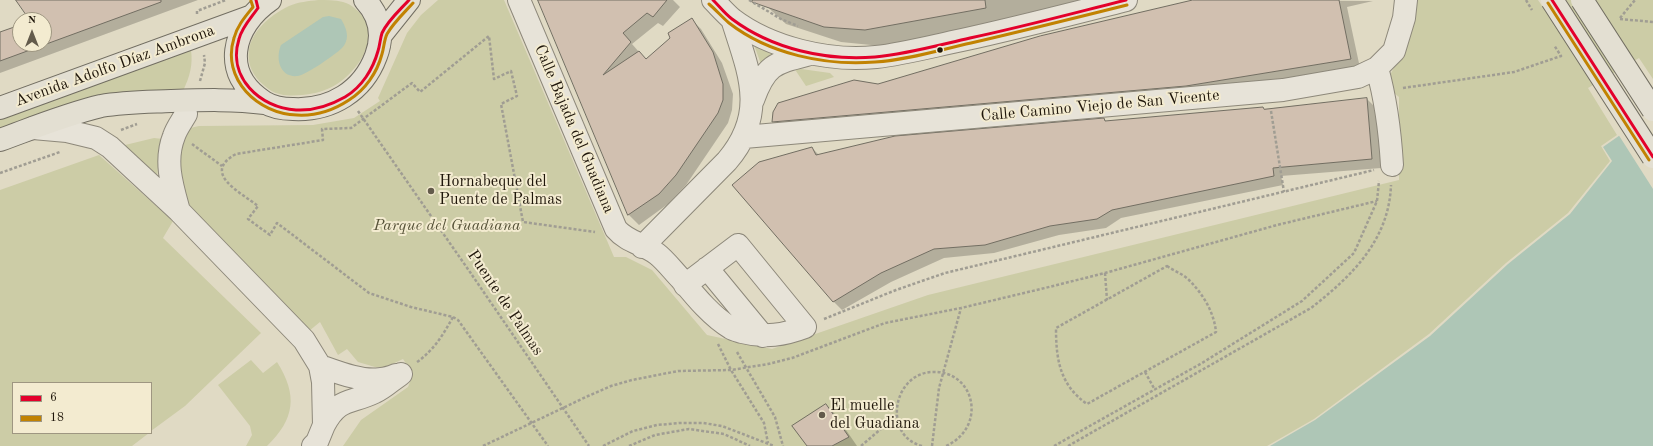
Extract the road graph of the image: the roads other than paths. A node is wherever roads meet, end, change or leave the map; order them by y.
1 (270, 0) edge
2 (364, 0) edge
3 (409, 0) edge
4 (519, 0) edge
5 (713, 0) edge
6 (1126, 0) edge
7 (1406, 0) edge
8 (1552, 0) edge
9 (1582, 0) edge
10 (252, 16) junction
11 (732, 19) junction
12 (381, 35) junction
13 (811, 53) junction
14 (1377, 68) junction
15 (753, 101) junction
16 (265, 102) junction
17 (0, 108) edge
18 (1653, 110) edge
19 (186, 114) road end
20 (33, 128) junction
21 (744, 137) junction
22 (0, 140) edge
23 (1653, 157) edge
24 (1386, 166) road end
25 (179, 211) junction
26 (642, 247) junction
27 (707, 268) junction
28 (685, 284) junction
29 (763, 336) junction
30 (320, 366) junction
31 (324, 425) junction
32 (313, 446) edge

1 - 10 main road
2 - 12 main road
3 - 12 main road
4 - 26 street, Calle Bajada del Guadiana
5 - 11 street
6 - 13 street
7 - 14 street, Calle Camino Viejo de San Vicente
8 - 23 main road, bridge
9 - 18 main road, bridge
10 - 16 main road
10 - 17 main road, Avenida Adolfo Díaz Ambrona
11 - 13 street
11 - 15 street
12 - 16 main road
13 - 15 street
14 - 21 street, Calle Camino Viejo de San Vicente
14 - 24 street
15 - 21 street
16 - 20 main road, Avenida Adolfo Díaz Ambrona
19 - 25 street
20 - 22 main road, Avenida Adolfo Díaz Ambrona
20 - 25 street
21 - 26 street
25 - 30 street
26 - 28 street, Calle Bajada del Guadiana
27 - 28 street
27 - 29 street
27 - 29 street
28 - 29 street, Calle Bajada del Guadiana
30 - 31 street
30 - 31 street
31 - 32 street

